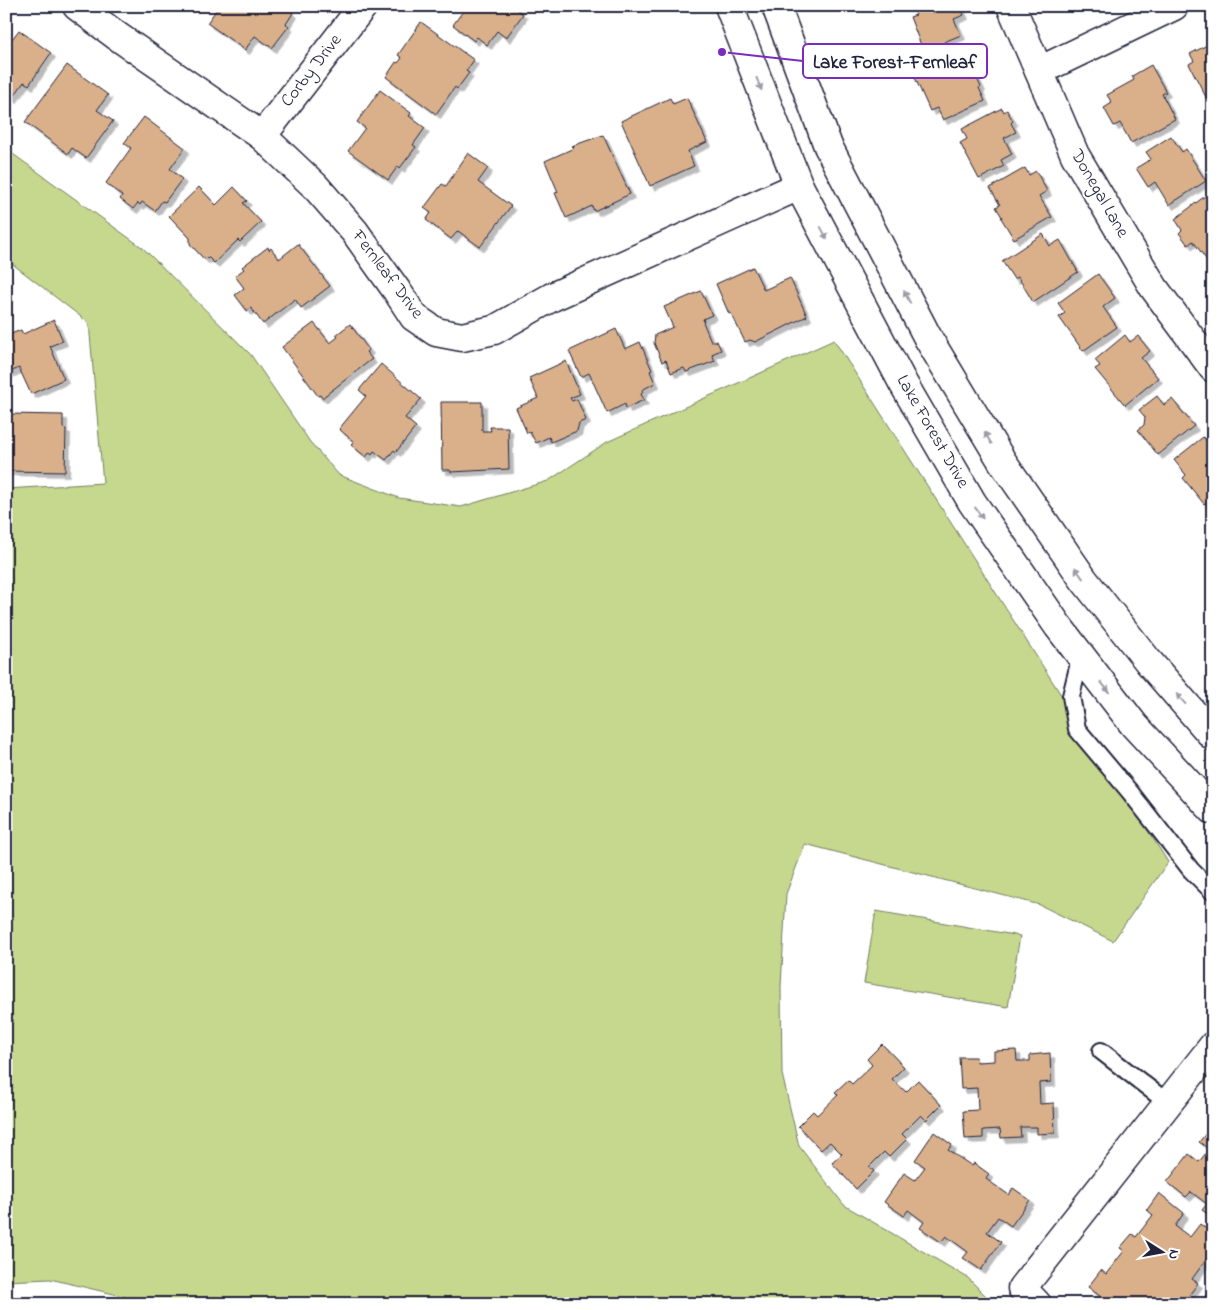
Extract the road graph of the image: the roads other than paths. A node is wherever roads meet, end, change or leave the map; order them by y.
1 (77, 6) edge
2 (363, 6) edge
3 (729, 6) edge
4 (776, 6) edge
5 (1010, 6) edge
6 (1174, 6) edge
7 (1039, 71) junction
8 (262, 136) junction
9 (799, 186) junction
10 (1213, 368) edge
11 (1081, 655) junction
12 (1213, 736) edge
13 (1213, 810) edge
14 (1213, 892) edge
15 (1213, 1046) edge
16 (1100, 1051) dead end
17 (1168, 1103) junction
18 (1037, 1304) edge

1 - 8 street, Fernleaf Drive
2 - 8 street, Corby Drive
3 -> 9 street, Lake Forest Drive
12 -> 4 street
5 - 7 street, Donegal Lane
6 - 7 street
7 - 10 street, Donegal Lane
8 - 9 street, Fernleaf Drive
9 -> 11 street, Lake Forest Drive
11 -> 13 street, Lake Forest Drive
11 - 14 lane
15 - 17 street
16 - 17 lane
17 - 18 street

